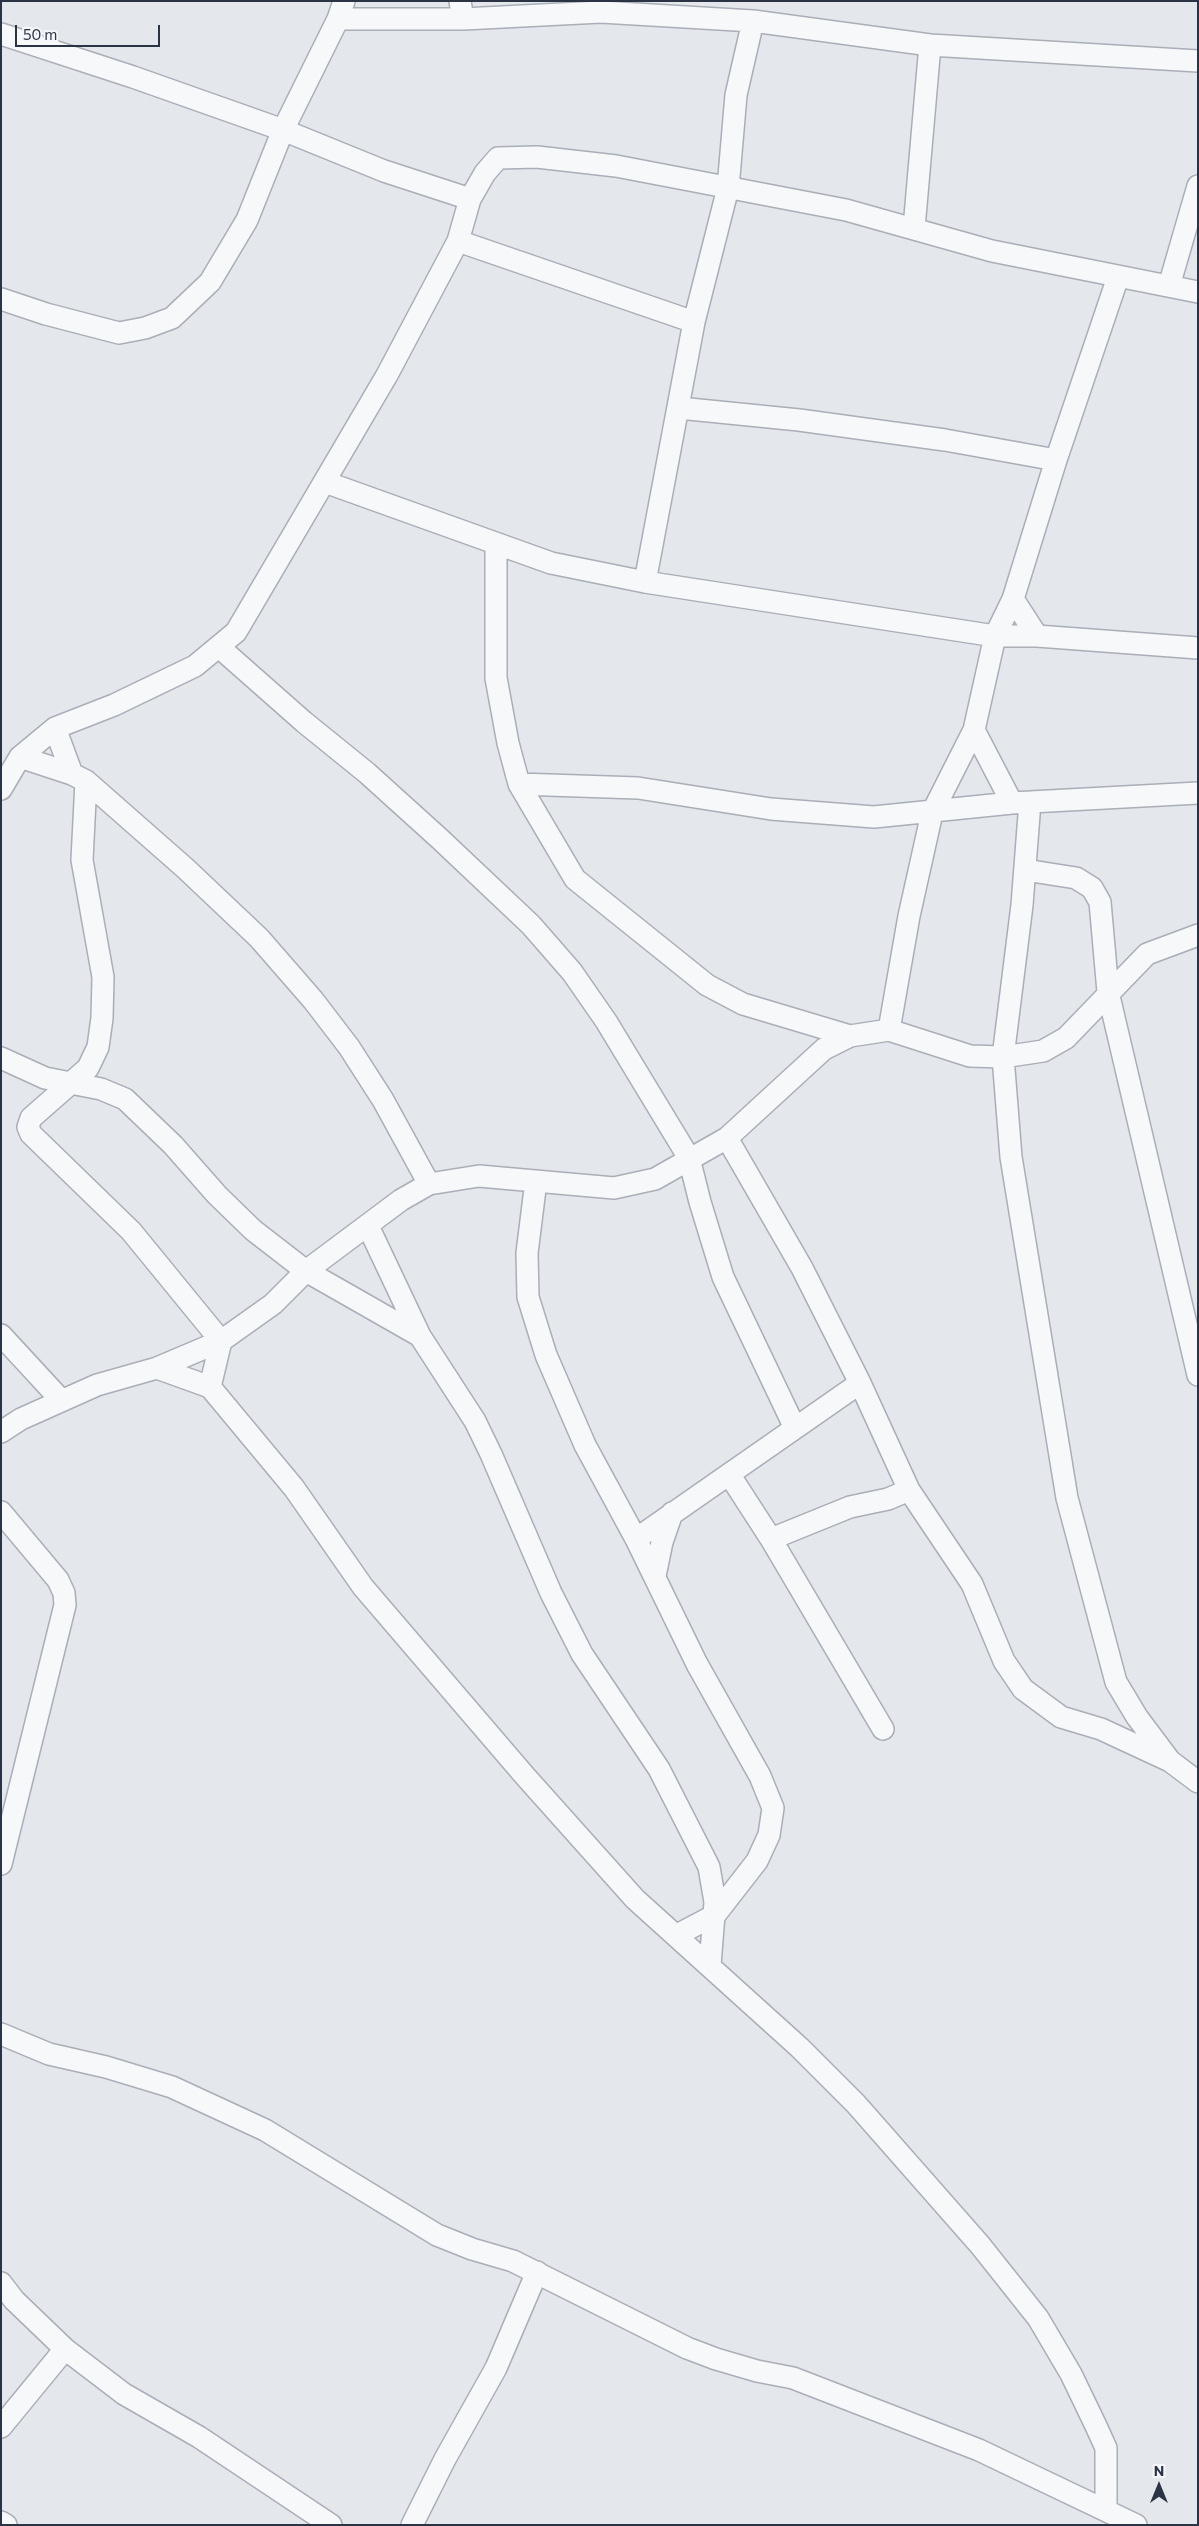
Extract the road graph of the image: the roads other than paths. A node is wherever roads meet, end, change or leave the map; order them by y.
1 (602, 7) edge
2 (341, 10) edge
3 (462, 10) edge
4 (752, 21) junction
5 (1, 34) edge
6 (930, 45) junction
7 (1198, 61) edge
8 (283, 130) junction
9 (1198, 186) edge
10 (728, 188) junction
11 (470, 199) junction
12 (914, 228) junction
13 (458, 241) junction
14 (1118, 277) junction
15 (1169, 286) junction
16 (1198, 292) edge
17 (1, 299) edge
18 (694, 322) junction
19 (679, 408) junction
20 (1056, 460) junction
21 (325, 482) junction
22 (496, 544) junction
23 (645, 582) junction
24 (1013, 600) junction
25 (995, 636) junction
26 (1037, 636) junction
27 (219, 647) junction
28 (1198, 648) edge
29 (55, 728) junction
30 (974, 730) junction
31 (20, 757) junction
32 (79, 778) junction
33 (519, 784) junction
34 (1, 789) edge
35 (1198, 793) edge
36 (1021, 803) junction
37 (932, 813) junction
38 (1025, 870) junction
39 (1198, 935) edge
40 (1108, 992) junction
41 (889, 1030) junction
42 (850, 1036) junction
43 (1003, 1057) junction
44 (1, 1058) edge
45 (70, 1084) junction
46 (727, 1138) junction
47 (689, 1158) junction
48 (536, 1181) junction
49 (429, 1184) junction
50 (368, 1226) junction
51 (306, 1271) junction
52 (1, 1335) edge
53 (420, 1336) junction
54 (221, 1341) junction
55 (157, 1368) junction
56 (1198, 1375) edge
57 (860, 1383) junction
58 (210, 1387) junction
59 (61, 1400) junction
60 (795, 1428) junction
61 (1, 1432) edge
62 (729, 1474) junction
63 (909, 1490) junction
64 (1, 1512) edge
65 (672, 1513) junction
66 (636, 1539) junction
67 (771, 1539) junction
68 (655, 1576) junction
69 (883, 1729) dead end
70 (1170, 1761) junction
71 (1198, 1782) edge
72 (1, 1864) edge
73 (715, 1915) junction
74 (677, 1934) junction
75 (710, 1965) junction
76 (1, 2034) edge
77 (537, 2272) junction
78 (1, 2283) edge
79 (65, 2349) junction
80 (1, 2427) edge
81 (1106, 2510) junction
82 (1, 2522) edge
83 (6, 2525) edge
84 (331, 2525) edge
85 (412, 2525) edge
86 (1136, 2525) edge

1 - 3 street
1 - 4 street
2 - 3 street
2 - 8 street
4 - 6 street
4 - 10 street
5 - 8 street
6 - 7 street
6 - 12 street
8 - 11 street
8 - 17 street
9 - 15 street
10 - 11 street
10 - 12 street
10 - 18 street
11 - 13 street
12 - 14 street
13 - 18 street
13 - 21 street
14 - 15 street
14 - 20 street
15 - 16 street
18 - 19 street
19 - 20 street
19 - 23 street
20 - 24 street
21 - 22 street
21 - 27 street
22 - 23 street
22 - 33 street
23 - 25 street
24 - 25 street
24 - 26 street
25 - 26 street
25 - 30 street
26 - 28 street
27 - 29 street
27 - 47 street
29 - 31 street
29 - 32 street
30 - 36 street
30 - 37 street
31 - 32 street
31 - 34 street
32 - 45 street
32 - 49 street
33 - 37 street
33 - 42 street
35 - 36 street
36 - 37 street
36 - 38 street
37 - 41 street
38 - 40 street
38 - 43 street
39 - 40 street
40 - 43 street
40 - 56 street
41 - 42 street
41 - 43 street
42 - 46 street
43 - 70 street
44 - 45 street
45 - 51 street
45 - 54 street
46 - 47 street
46 - 57 street
47 - 48 street
47 - 60 street
48 - 49 street
48 - 66 street
49 - 50 street
50 - 51 street
50 - 53 street
51 - 53 street
51 - 54 street
52 - 59 street
53 - 73 street
54 - 55 street
54 - 58 street
55 - 58 street
55 - 59 street
57 - 60 street
57 - 63 street
58 - 74 street
59 - 61 street
60 - 62 street
62 - 65 street
62 - 67 street
63 - 67 street
63 - 70 street
64 - 72 street
65 - 66 street
65 - 68 street
66 - 68 street
67 - 69 street
68 - 73 street
70 - 71 street
73 - 74 street
73 - 75 street
74 - 75 street
75 - 81 street
76 - 77 street
77 - 81 street
77 - 85 street
78 - 79 street
79 - 80 street
79 - 84 street
81 - 86 street
82 - 83 street

